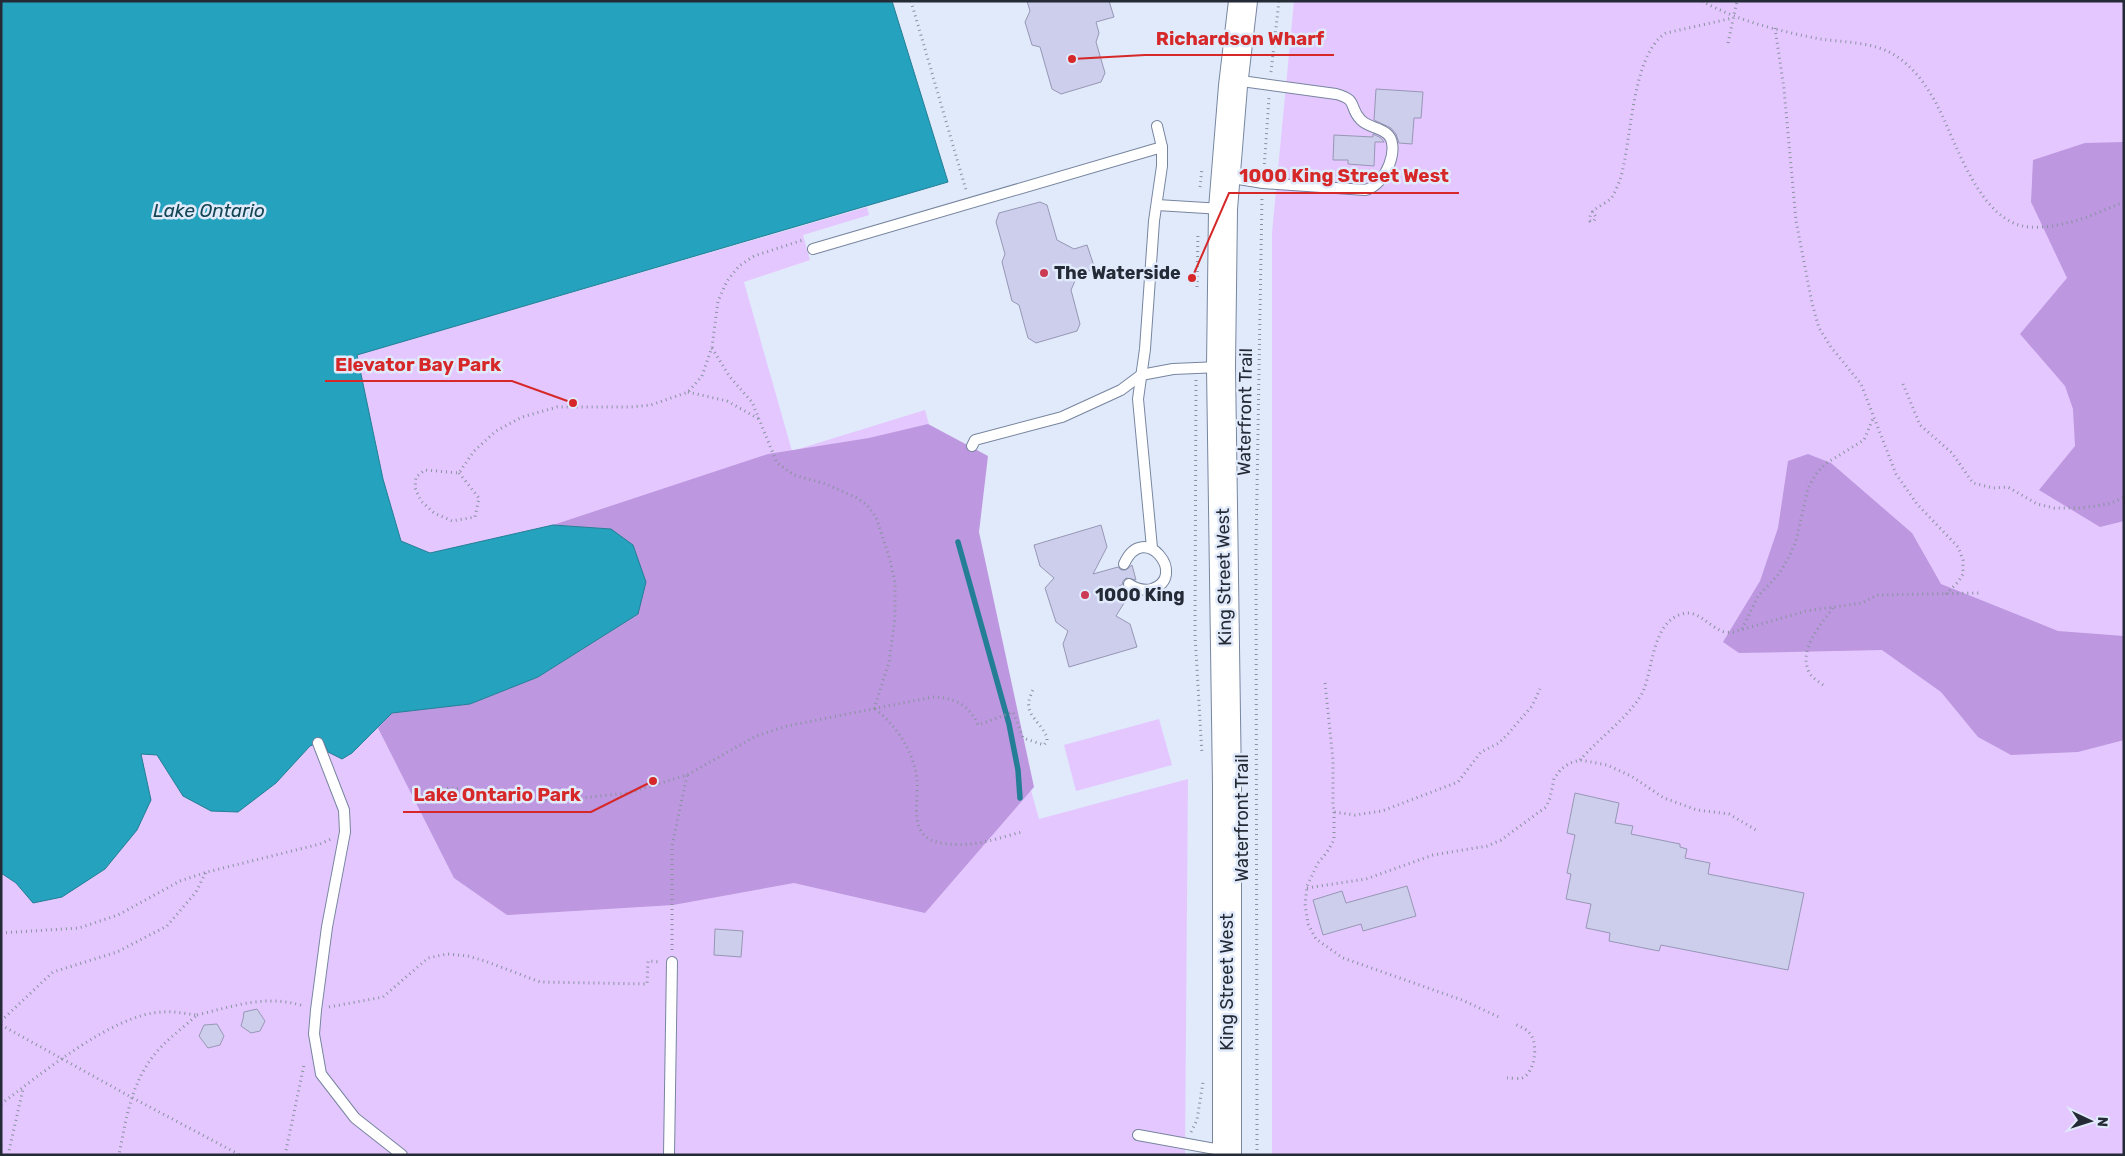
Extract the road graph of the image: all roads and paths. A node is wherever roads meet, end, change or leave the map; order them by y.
1 (911, 1) edge
2 (1243, 1) edge
3 (1279, 1) edge
4 (1702, 1) edge
5 (1737, 1) edge
6 (1734, 17) junction
7 (1775, 28) junction
8 (1728, 43) dead end
9 (1234, 80) junction
10 (1270, 84) junction
11 (1157, 126) dead end
12 (1162, 147) junction
13 (1226, 177) junction
14 (1263, 183) junction
15 (957, 193) dead end
16 (2124, 202) edge
17 (1156, 205) junction
18 (1223, 209) junction
19 (1592, 211) dead end
20 (809, 238) dead end
21 (813, 249) dead end
22 (712, 347) junction
23 (1221, 367) junction
24 (1141, 375) junction
25 (1903, 384) dead end
26 (688, 392) junction
27 (1874, 415) junction
28 (759, 419) junction
29 (972, 446) dead end
30 (459, 473) junction
31 (2124, 497) edge
32 (1152, 548) junction
33 (1124, 564) dead end
34 (1129, 584) dead end
35 (1979, 593) dead end
36 (1945, 594) junction
37 (1833, 608) junction
38 (1742, 629) junction
39 (1325, 683) dead end
40 (1823, 685) dead end
41 (1034, 688) dead end
42 (1540, 689) dead end
43 (874, 709) junction
44 (318, 743) dead end
45 (1580, 760) junction
46 (687, 774) junction
47 (442, 788) dead end
48 (1334, 812) junction
49 (1756, 830) dead end
50 (345, 832) junction
51 (1022, 832) dead end
52 (207, 872) junction
53 (1307, 888) junction
54 (1, 933) edge
55 (672, 962) junction
56 (316, 1010) junction
57 (197, 1015) junction
58 (1501, 1018) dead end
59 (1, 1021) edge
60 (1515, 1024) dead end
61 (1, 1025) edge
62 (316, 1042) junction
63 (63, 1059) junction
64 (1506, 1078) dead end
65 (23, 1088) junction
66 (131, 1097) junction
67 (1, 1104) edge
68 (1138, 1135) dead end
69 (1227, 1153) edge
70 (8, 1155) edge
71 (119, 1155) edge
72 (240, 1155) edge
73 (285, 1155) edge
74 (402, 1155) edge
75 (669, 1155) edge
76 (1257, 1155) edge

1 - 15 path
2 - 9 main road, King Street West
3 - 10 path, Waterfront Trail
4 - 6 path
5 - 6 path
6 - 7 path
6 - 8 path
6 - 19 path
7 - 16 path
7 - 27 path
9 - 10 lane
9 - 13 main road, King Street West
10 - 14 path, Waterfront Trail
10 - 14 lane
11 - 12 lane
12 - 17 lane
12 - 21 lane
13 - 14 lane
13 - 18 main road, King Street West
14 - 76 path, Waterfront Trail
17 - 18 lane
17 - 24 lane
18 - 23 main road, King Street West
20 - 22 path
22 - 26 path
22 - 28 path
23 - 24 lane
23 - 69 main road, King Street West
24 - 29 lane
24 - 32 lane
25 - 31 path
26 - 28 path
26 - 30 path
27 - 36 path
27 - 38 path
28 - 43 path
30 - 30 path
32 - 33 lane
32 - 34 lane
35 - 36 path
36 - 37 path
37 - 38 path
37 - 40 path
38 - 45 path
39 - 48 path
41 - 43 path
42 - 48 path
43 - 46 path
43 - 51 path
44 - 50 lane
45 - 49 path
45 - 53 path
46 - 47 path
46 - 55 path
48 - 53 path
50 - 52 path
50 - 56 lane
52 - 54 path
52 - 59 path
53 - 58 path
55 - 56 path
55 - 75 lane
56 - 57 path
56 - 62 lane
57 - 63 path
57 - 66 path
60 - 64 path
61 - 63 path
62 - 73 path
62 - 74 lane
63 - 65 path
63 - 66 path
65 - 67 path
65 - 70 path
66 - 71 path
66 - 72 path
68 - 69 lane

